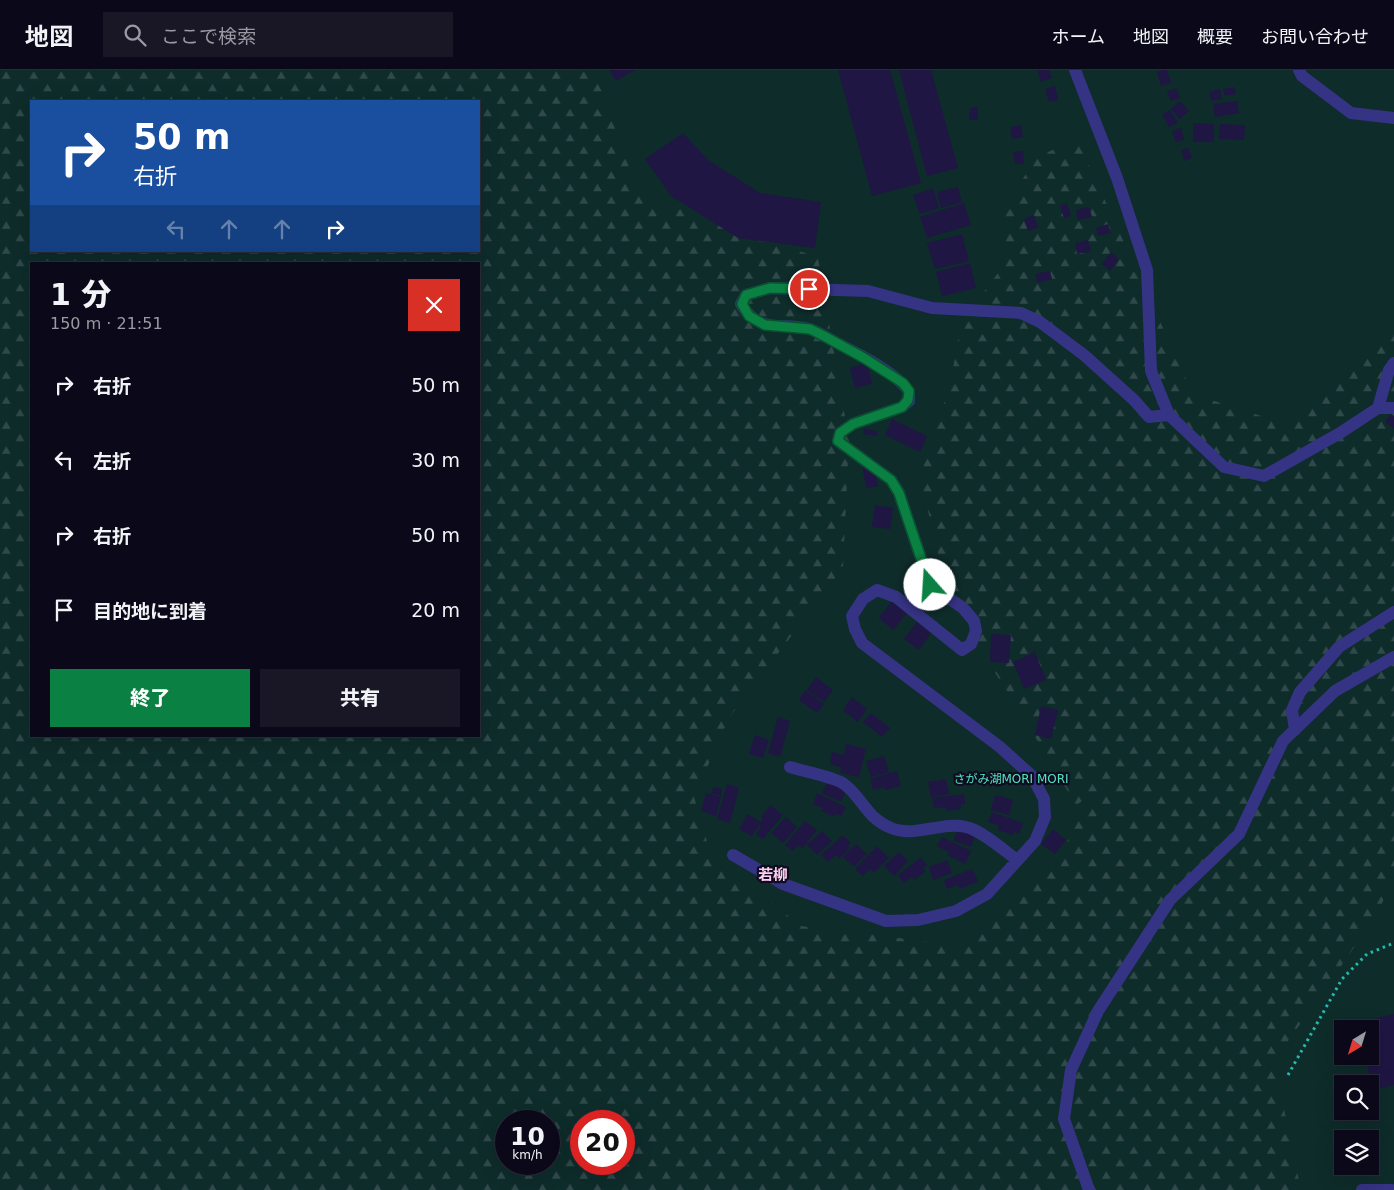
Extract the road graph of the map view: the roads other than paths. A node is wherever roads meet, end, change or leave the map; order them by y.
1 (1075, 70) edge
2 (1299, 70) edge
3 (1394, 118) edge
4 (1394, 363) edge
5 (1378, 408) junction
6 (1394, 408) edge
7 (1169, 415) junction
8 (1394, 612) edge
9 (1394, 657) edge
10 (1295, 730) junction
11 (790, 767) dead end
12 (733, 855) dead end
13 (1017, 860) junction
14 (1089, 1190) edge
15 (1362, 1190) edge
16 (1392, 1190) edge

1 - 7 lane
2 - 3 lane
4 - 5 lane
5 - 6 lane
5 - 7 lane
7 - 13 lane
8 - 10 lane
9 - 10 lane
10 - 14 lane
11 - 13 lane
12 - 13 lane
15 - 16 lane

